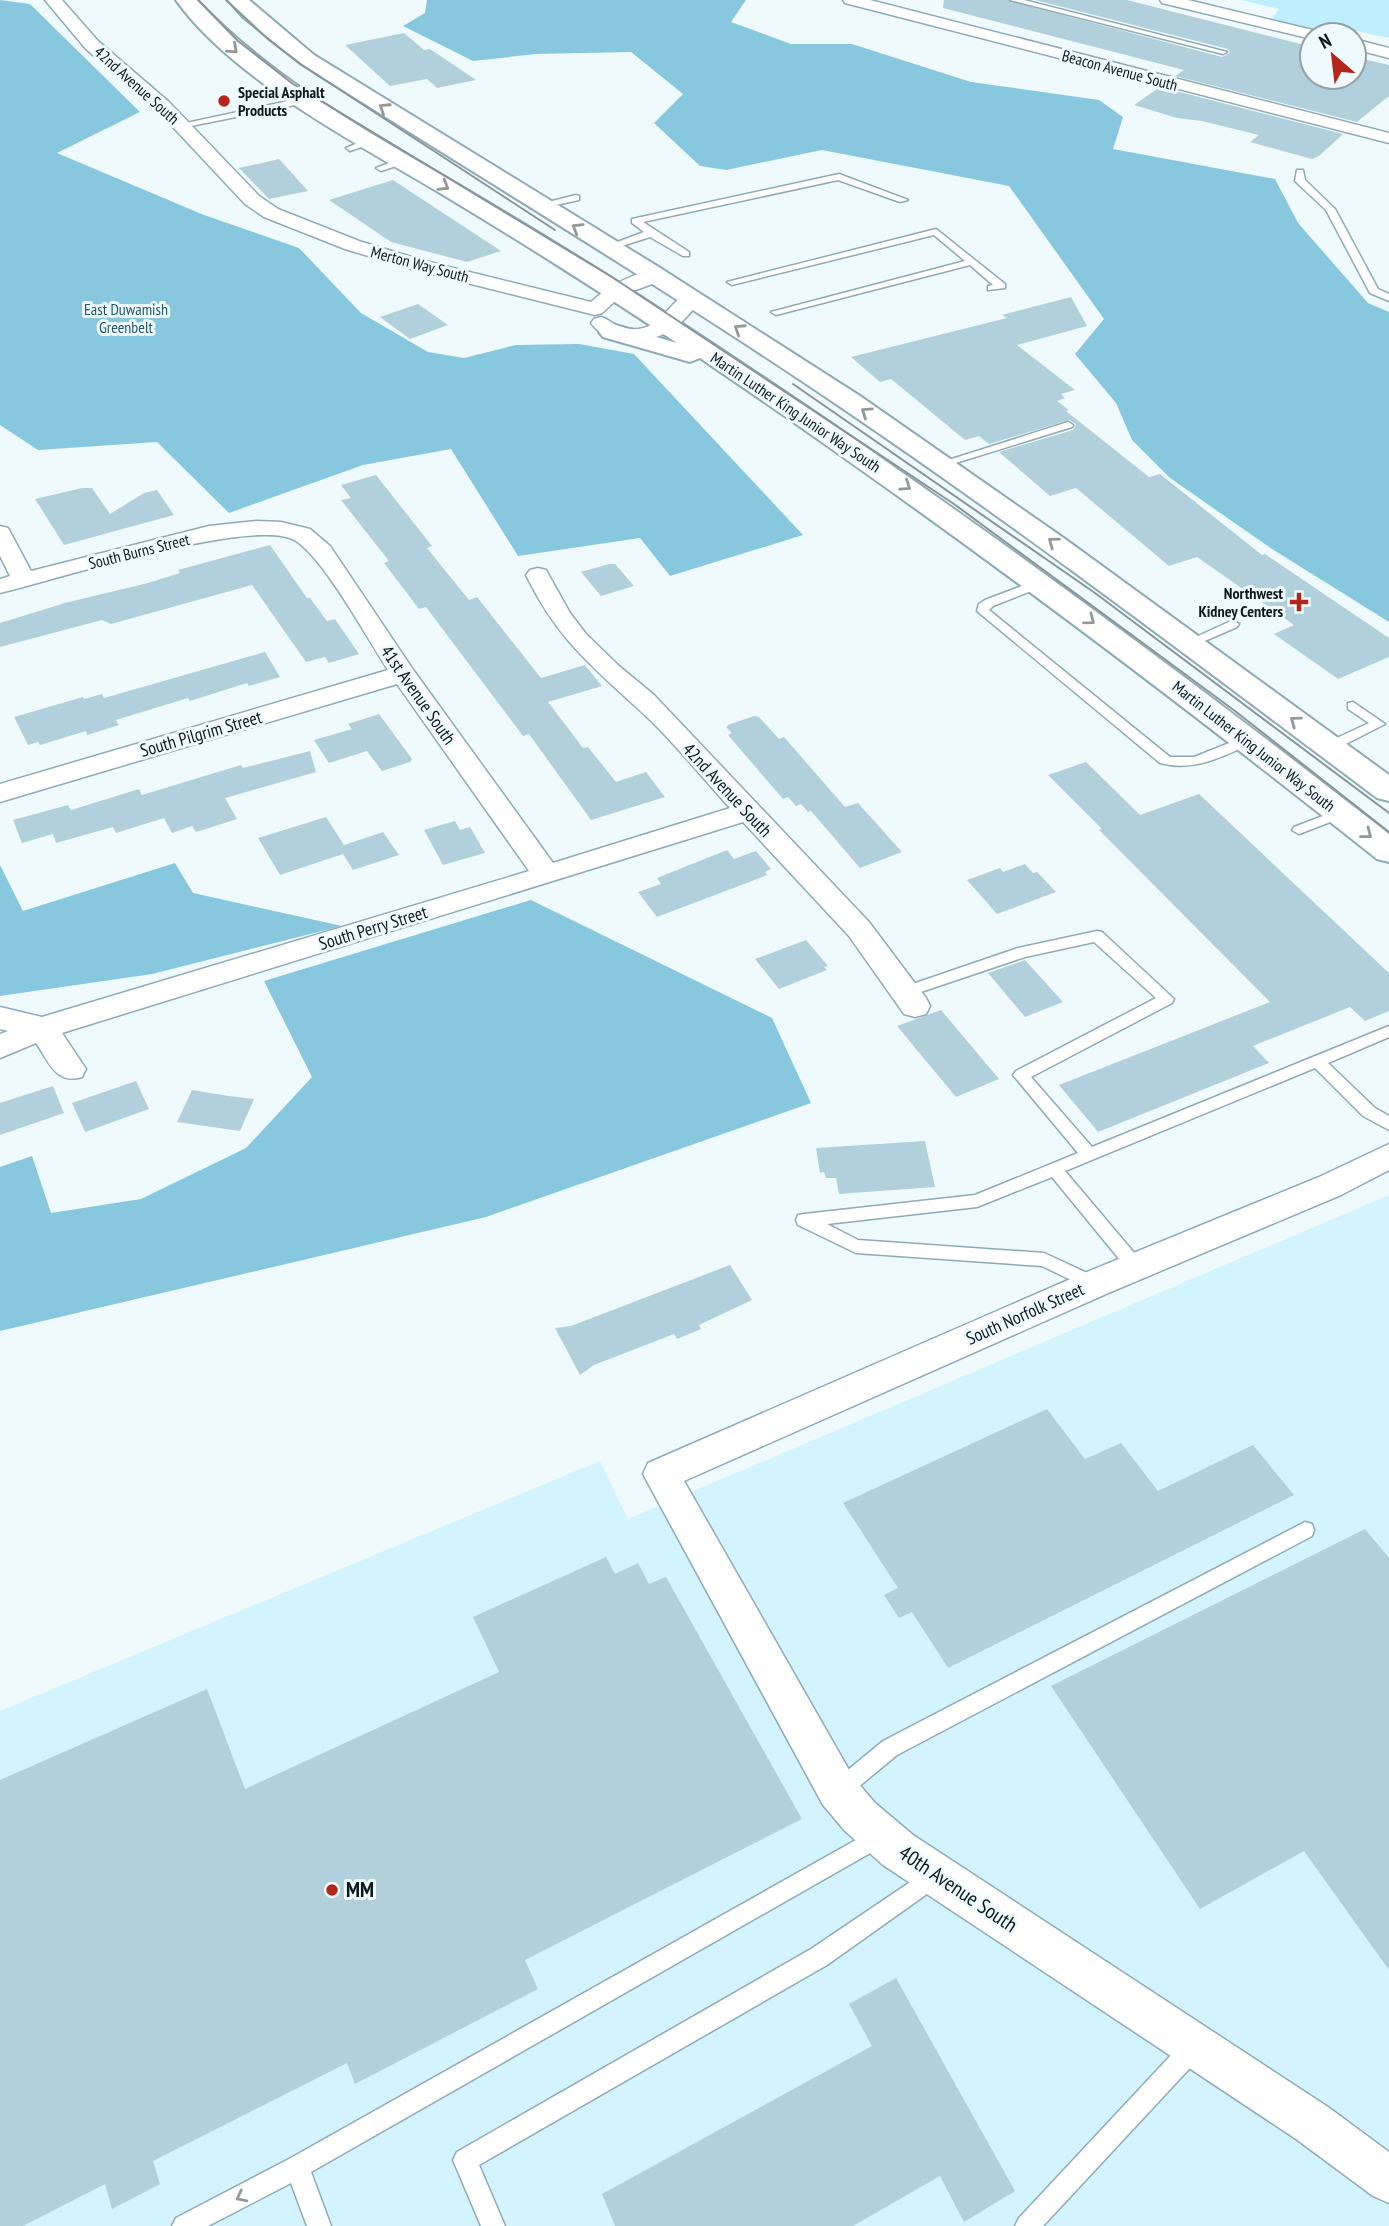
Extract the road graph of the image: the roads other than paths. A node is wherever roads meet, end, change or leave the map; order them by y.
1 (53, 0) edge
2 (186, 0) edge
3 (238, 0) edge
4 (851, 0) edge
5 (1014, 0) edge
6 (1168, 0) edge
7 (1298, 31) edge
8 (1368, 48) edge
9 (1223, 52) dead end
10 (1389, 53) edge
11 (302, 101) junction
12 (181, 125) junction
13 (1389, 138) edge
14 (402, 161) junction
15 (381, 168) dead end
16 (1300, 172) dead end
17 (576, 198) dead end
18 (252, 200) joint
19 (903, 200) dead end
20 (541, 205) junction
21 (651, 233) junction
22 (609, 247) junction
23 (686, 254) dead end
24 (972, 262) junction
25 (656, 276) junction
26 (732, 282) dead end
27 (992, 288) dead end
28 (615, 291) junction
29 (1389, 298) edge
30 (692, 299) junction
31 (595, 309) junction
32 (776, 312) dead end
33 (667, 325) junction
34 (612, 332) junction
35 (730, 368) junction
36 (1068, 425) dead end
37 (942, 464) junction
38 (281, 529) joint
39 (0, 533) edge
40 (538, 575) dead end
41 (24, 580) junction
42 (1040, 583) junction
43 (0, 586) edge
44 (1233, 624) dead end
45 (1189, 643) junction
46 (403, 674) junction
47 (1353, 706) dead end
48 (1247, 740) junction
49 (1329, 747) junction
50 (1389, 791) edge
51 (0, 793) edge
52 (747, 812) junction
53 (1341, 813) junction
54 (1299, 830) dead end
55 (1389, 851) edge
56 (547, 876) junction
57 (910, 999) joint
58 (0, 1018) edge
59 (42, 1028) junction
60 (1389, 1031) edge
61 (0, 1047) edge
62 (1317, 1061) junction
63 (71, 1069) dead end
64 (1389, 1124) edge
65 (1090, 1156) junction
66 (1389, 1156) edge
67 (1055, 1170) junction
68 (1135, 1266) junction
69 (1094, 1284) junction
70 (661, 1474) joint
71 (1305, 1530) dead end
72 (838, 1791) junction
73 (881, 1835) junction
74 (936, 1875) junction
75 (1195, 2046) junction
76 (297, 2167) junction
77 (1389, 2180) edge
78 (184, 2226) edge
79 (319, 2226) edge
80 (493, 2226) edge
81 (1027, 2226) edge

1 - 12 street, 42nd Avenue South
2 -> 11 main road, Martin Luther King Junior Way South
20 -> 3 main road
4 - 13 street, Beacon Avenue South
5 - 9 lane
6 - 7 street
8 - 10 street
11 - 12 lane
11 - 14 main road, Martin Luther King Junior Way South
12 - 18 street, 42nd Avenue South
14 - 15 lane
14 -> 28 main road, Martin Luther King Junior Way South
16 - 29 lane
17 - 20 lane
18 - 31 street, Merton Way South
19 - 21 lane
22 -> 20 main road
21 - 22 lane
21 - 23 lane
22 - 25 main road
24 - 26 lane
24 - 27 lane
24 - 32 lane
25 - 28 street
25 - 30 main road
28 - 31 street
28 - 33 main road, Martin Luther King Junior Way South
30 - 33 street
37 -> 30 main road
31 - 34 street
33 - 34 street
33 - 35 main road, Martin Luther King Junior Way South
34 - 35 main road
35 -> 42 main road, Martin Luther King Junior Way South
36 - 37 lane
45 -> 37 main road
38 - 41 street, South Burns Street
38 - 46 street, 41st Avenue South
39 - 41 street
40 - 52 street, 42nd Avenue South
41 - 43 street, South Burns Street
42 -> 48 main road, Martin Luther King Junior Way South
42 - 48 lane
44 - 45 lane
49 -> 45 main road
46 - 51 street, South Pilgrim Street
46 - 56 street, 41st Avenue South
47 - 49 lane
48 - 53 main road, Martin Luther King Junior Way South
49 - 50 main road
52 - 56 street, South Perry Street
52 - 57 street, 42nd Avenue South
53 - 54 lane
53 -> 55 main road, Martin Luther King Junior Way South
56 - 59 street, South Perry Street
57 - 65 lane
58 - 59 street
59 - 61 street, South Perry Street
59 - 63 street
60 - 62 lane
62 - 64 lane
62 - 65 lane
65 - 67 lane
66 - 68 street, South Norfolk Street
67 - 68 lane
67 - 69 lane
68 - 69 street, South Norfolk Street
69 - 70 street, South Norfolk Street
70 - 72 street, 40th Avenue South
71 - 72 lane
72 - 73 street, 40th Avenue South
73 - 74 street, 40th Avenue South
73 - 76 lane
74 - 75 street, 40th Avenue South
74 - 80 lane
75 - 77 street, 40th Avenue South
75 - 81 lane
76 -> 78 lane
76 - 79 lane

